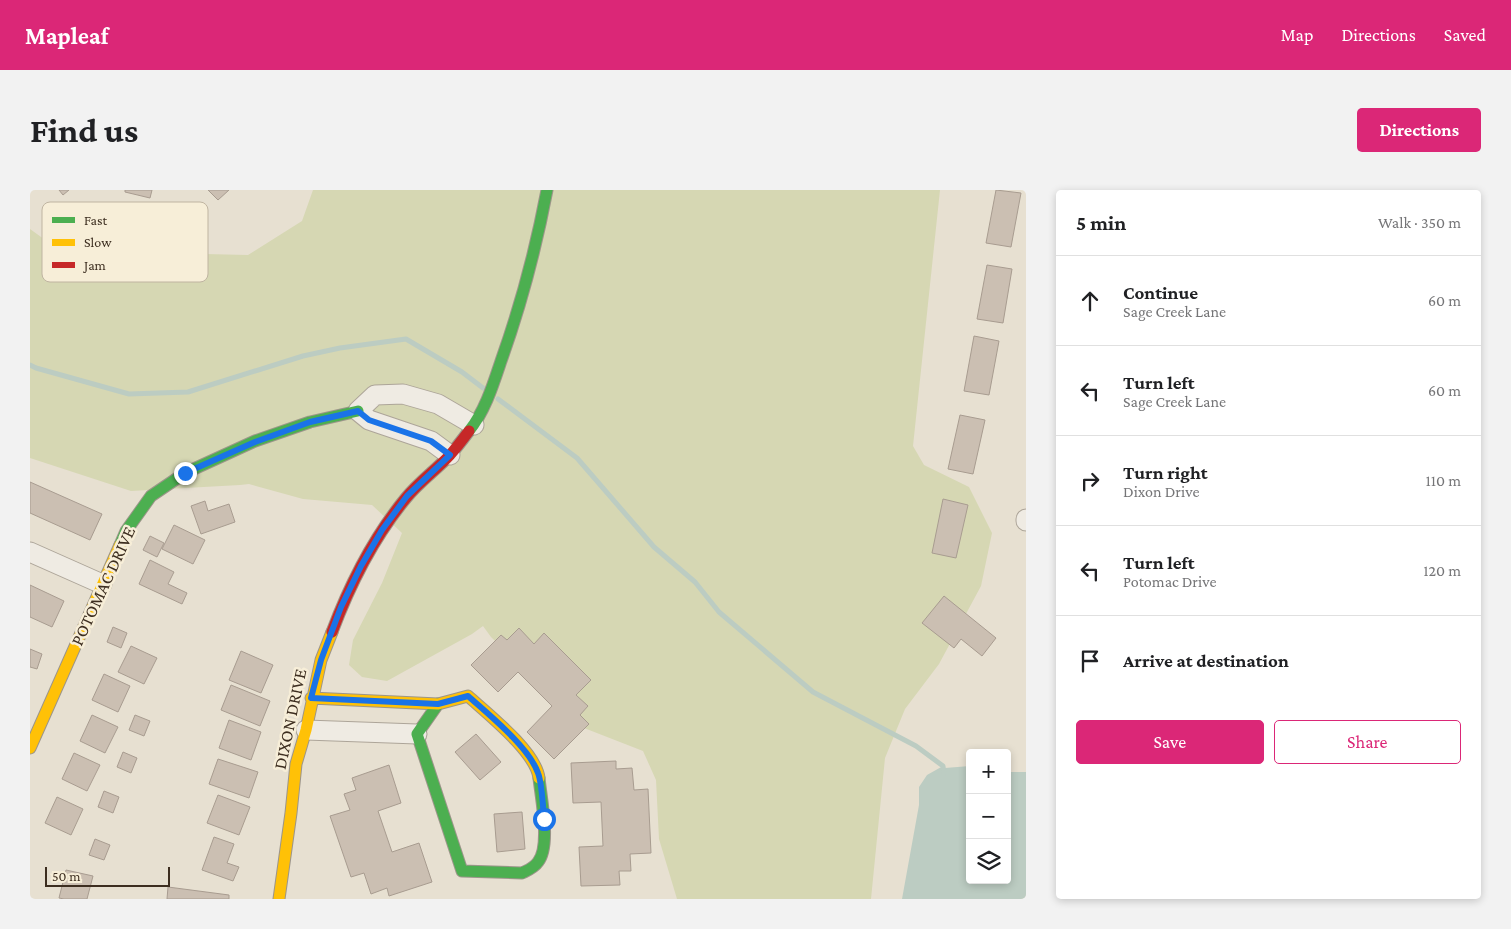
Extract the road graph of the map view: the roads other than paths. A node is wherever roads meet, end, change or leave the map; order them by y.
1 (547, 190) edge
2 (358, 411) junction
3 (474, 425) junction
4 (450, 455) junction
5 (30, 552) edge
6 (102, 584) junction
7 (311, 698) junction
8 (438, 704) junction
9 (306, 730) junction
10 (417, 734) junction
11 (30, 748) edge
12 (279, 899) edge

1 - 3 street, DIXON DRIVE
2 - 3 street, POTOMAC DRIVE
2 - 4 street
2 - 6 street, POTOMAC DRIVE
3 - 4 street, DIXON DRIVE
4 - 7 street, DIXON DRIVE
5 - 6 street
6 - 11 street, POTOMAC DRIVE
7 - 8 street
7 - 9 street, DIXON DRIVE
8 - 10 street
8 - 10 street
9 - 10 street
9 - 12 street, DIXON DRIVE

